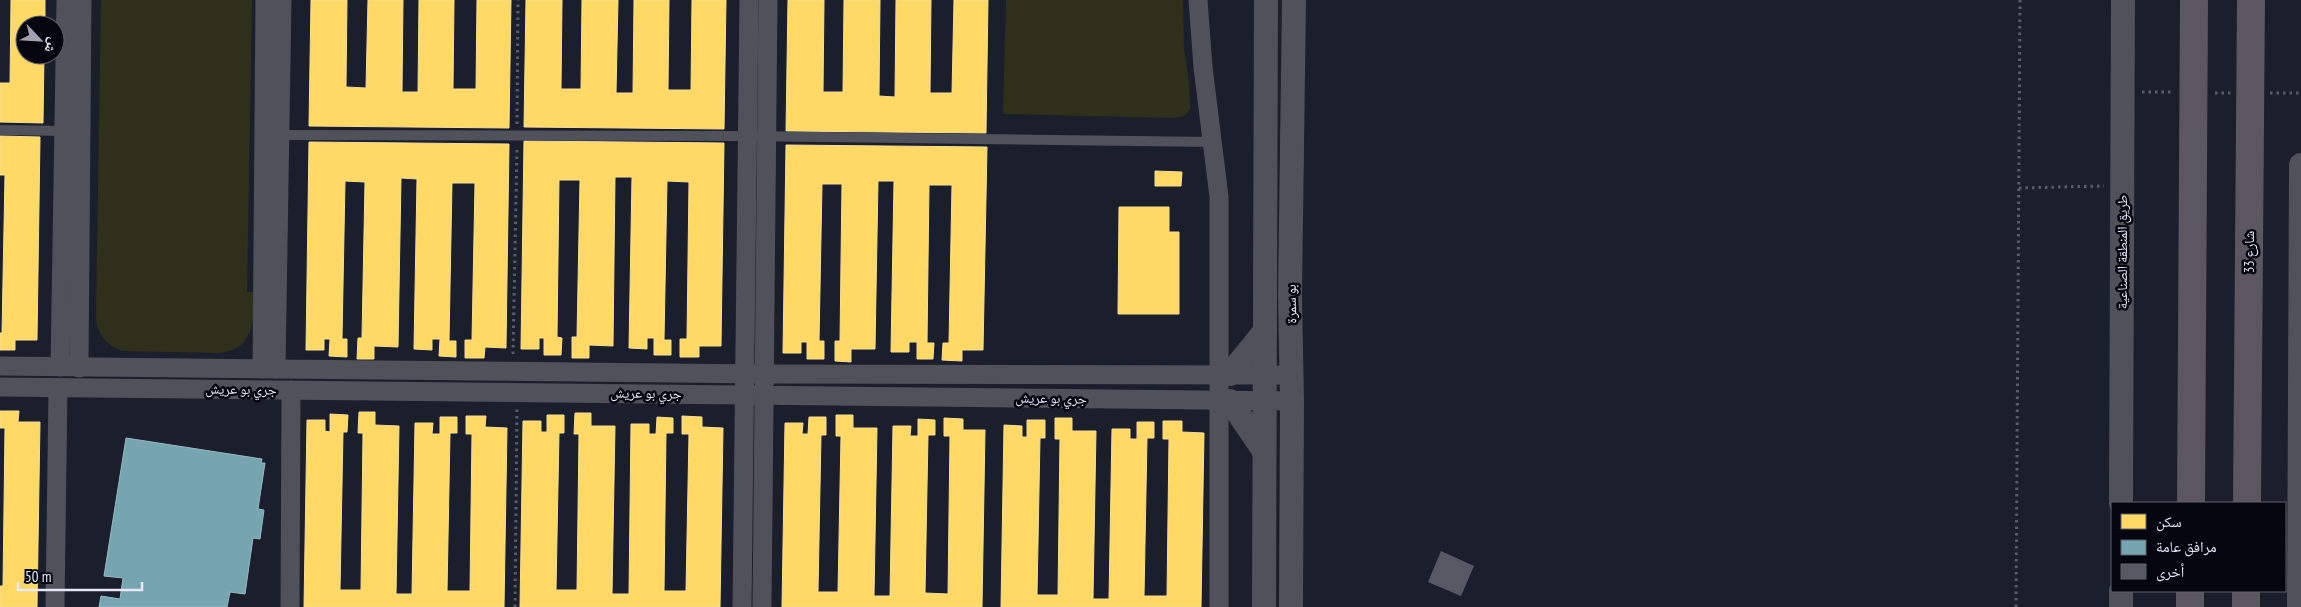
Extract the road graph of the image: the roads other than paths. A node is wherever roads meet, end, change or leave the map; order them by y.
1 (66, 0) edge
2 (82, 0) edge
3 (265, 0) edge
4 (282, 0) edge
5 (749, 0) edge
6 (768, 0) edge
7 (1198, 0) edge
8 (1266, 0) edge
9 (1294, 0) edge
10 (2123, 0) edge
11 (2194, 0) edge
12 (2251, 0) edge
13 (0, 130) edge
14 (72, 131) junction
15 (279, 135) junction
16 (748, 136) junction
17 (768, 136) junction
18 (1214, 142) junction
19 (2301, 165) edge
20 (1265, 331) junction
21 (0, 366) edge
22 (69, 367) junction
23 (269, 369) junction
24 (745, 373) junction
25 (764, 374) junction
26 (1225, 374) junction
27 (1292, 375) junction
28 (1265, 376) junction
29 (0, 387) edge
30 (58, 388) junction
31 (291, 390) junction
32 (745, 394) junction
33 (764, 395) junction
34 (1225, 400) junction
35 (1264, 400) junction
36 (1292, 401) junction
37 (1264, 452) junction
38 (2121, 502) edge
39 (2191, 502) edge
40 (2247, 502) edge
41 (2121, 592) edge
42 (2190, 592) edge
43 (2246, 592) edge
44 (56, 607) edge
45 (290, 607) edge
46 (742, 607) edge
47 (762, 607) edge
48 (1219, 607) edge
49 (1264, 607) edge
50 (1291, 607) edge
51 (2121, 607) edge
52 (2190, 607) edge
53 (2246, 607) edge
54 (2299, 607) edge

1 - 14 street
2 - 14 street
3 - 23 street
4 - 15 street
5 - 16 street
6 - 17 street
7 - 18 street
8 - 20 street, بو سمرة
9 - 27 street, بو سمرة
10 - 38 street, طريق المنطقة الصناعية
11 - 39 highway
12 - 40 highway, شارع 33
13 - 14 lane
14 - 22 street
15 - 16 lane
15 - 23 street
16 - 17 lane
16 - 24 street
17 - 18 lane
17 - 25 street
18 - 26 street
19 - 54 street
20 - 26 street
20 - 28 street, بو سمرة
21 - 22 street, جري بو عريش
22 - 23 street, جري بو عريش
23 - 24 street, جري بو عريش
24 - 25 street, جري بو عريش
24 - 32 street
25 - 26 street, جري بو عريش
25 - 33 street
26 - 28 street, جري بو عريش
26 - 34 street
27 - 28 street, جري بو عريش
27 - 36 street, بو سمرة
28 - 35 street, بو سمرة
29 - 30 street, جري بو عريش
30 - 31 street, جري بو عريش
30 - 44 street
31 - 32 street, جري بو عريش
31 - 45 street
32 - 33 street, جري بو عريش
32 - 46 street
33 - 34 street, جري بو عريش
33 - 47 street
34 - 35 street, جري بو عريش
34 - 37 street
34 - 48 street
35 - 36 street, جري بو عريش
35 - 37 street, بو سمرة
36 - 50 street, بو سمرة
37 - 49 street, بو سمرة
41 - 51 street
42 - 52 highway
43 - 53 highway

